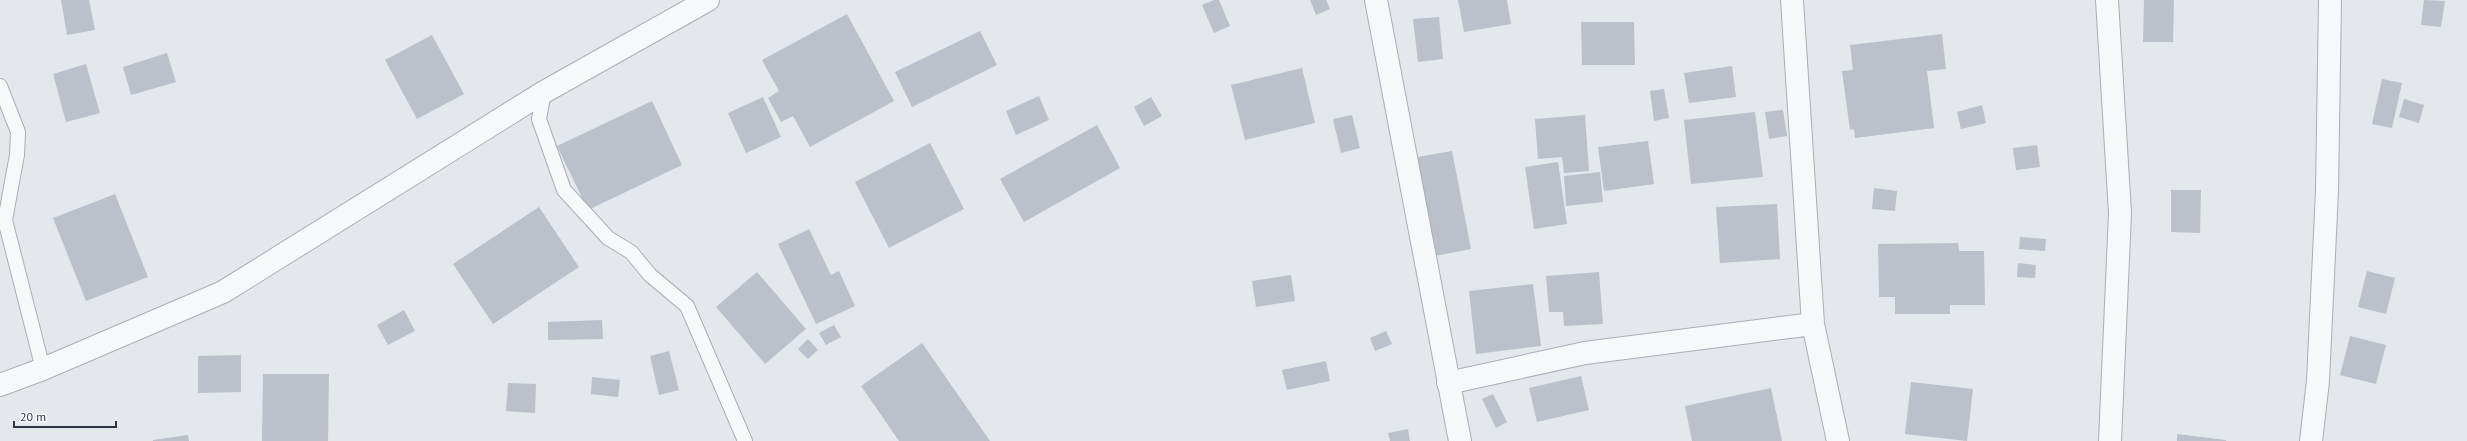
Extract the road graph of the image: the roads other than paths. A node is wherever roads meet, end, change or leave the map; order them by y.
1 (708, 0) edge
2 (1376, 0) edge
3 (1792, 0) edge
4 (2107, 0) edge
5 (2328, 0) edge
6 (0, 86) edge
7 (544, 92) junction
8 (1813, 324) junction
9 (43, 369) junction
10 (1448, 383) junction
11 (0, 385) edge
12 (745, 441) edge
13 (1460, 441) edge
14 (1838, 441) edge
15 (2110, 441) edge
16 (2311, 441) edge

1 - 7 street
2 - 10 street
3 - 8 street
4 - 15 street
5 - 16 street
6 - 9 lane
7 - 9 street
7 - 12 lane
8 - 10 street
8 - 14 street
9 - 11 street
10 - 13 street

